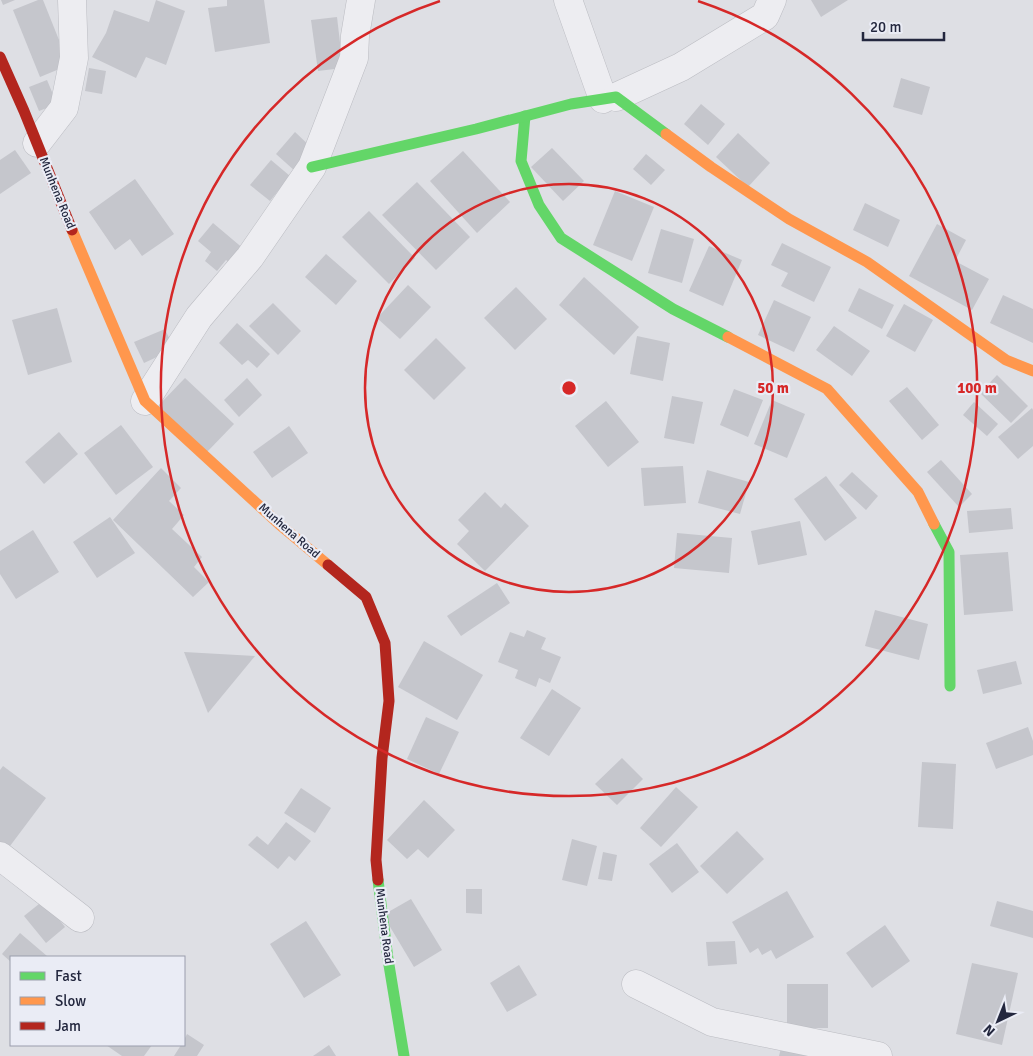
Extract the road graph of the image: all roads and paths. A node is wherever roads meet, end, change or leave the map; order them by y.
1 (72, 0) edge
2 (361, 0) edge
3 (568, 0) edge
4 (772, 0) edge
5 (0, 58) edge
6 (610, 98) junction
7 (525, 116) junction
8 (37, 143) junction
9 (312, 167) junction
10 (1033, 371) edge
11 (146, 401) junction
12 (950, 686) dead end
13 (0, 856) edge
14 (80, 918) dead end
15 (636, 984) dead end
16 (404, 1056) edge
17 (878, 1056) edge

1 - 8 street
2 - 9 street
3 - 6 street
4 - 6 street
5 - 8 street, Munhena Road
6 - 7 street
6 - 10 street
7 - 9 street
7 - 12 street
8 - 11 street, Munhena Road
9 - 11 street
11 - 16 street, Munhena Road
13 - 14 street
15 - 17 street

